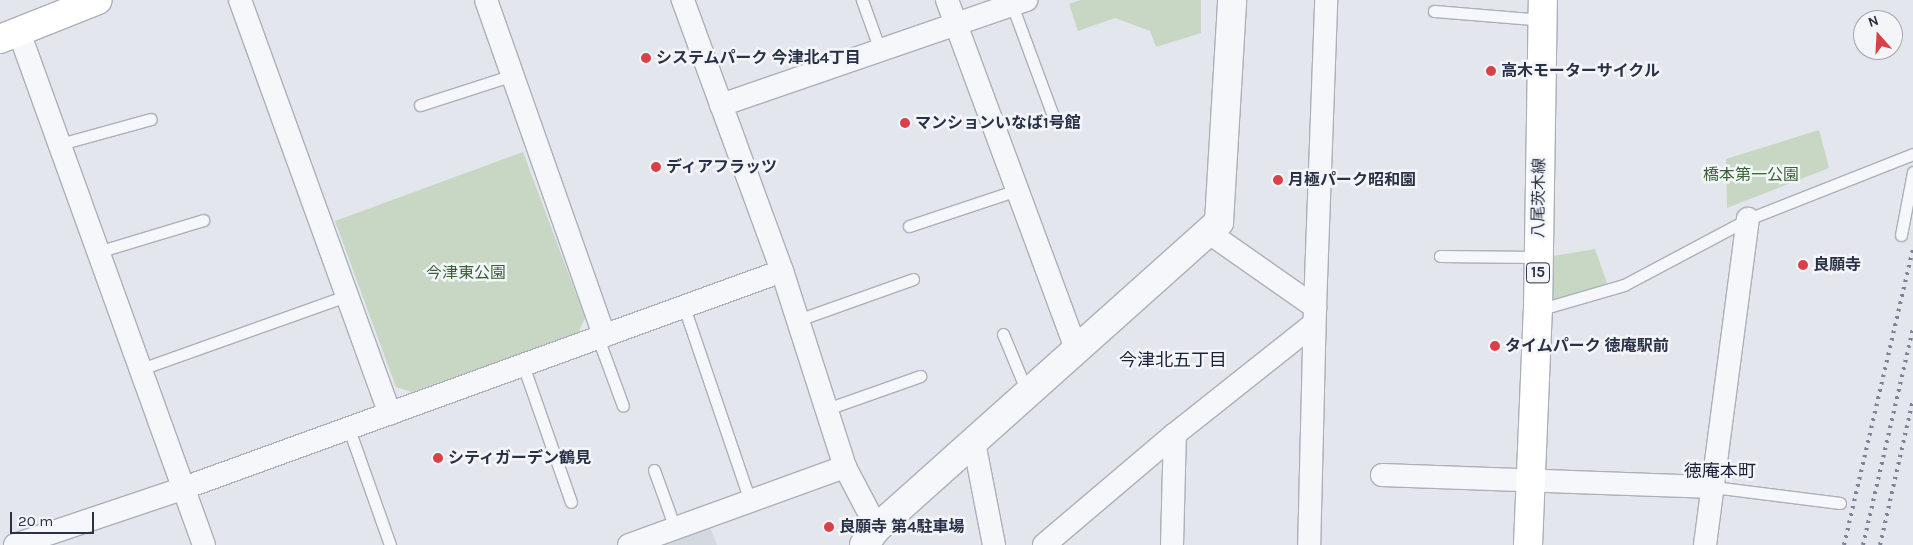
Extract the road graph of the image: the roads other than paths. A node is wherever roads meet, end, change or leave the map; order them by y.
1 (98, 0) edge
2 (240, 0) edge
3 (486, 0) edge
4 (683, 0) edge
5 (862, 0) edge
6 (947, 0) edge
7 (1232, 0) edge
8 (1326, 0) edge
9 (1019, 2) edge
10 (1543, 10) edge
11 (1434, 11) dead end
12 (955, 25) junction
13 (9, 36) edge
14 (880, 50) junction
15 (513, 75) junction
16 (420, 105) dead end
17 (722, 106) junction
18 (151, 119) dead end
19 (1055, 120) dead end
20 (60, 144) junction
21 (1913, 154) edge
22 (1913, 172) edge
23 (1017, 190) junction
24 (1748, 219) junction
25 (203, 220) dead end
26 (909, 226) dead end
27 (1208, 232) junction
28 (1902, 234) dead end
29 (98, 252) junction
30 (1440, 256) dead end
31 (1538, 257) junction
32 (782, 271) junction
33 (913, 279) dead end
34 (346, 296) junction
35 (684, 307) junction
36 (1538, 310) junction
37 (1315, 316) junction
38 (798, 320) junction
39 (1003, 334) dead end
40 (601, 337) junction
41 (1077, 351) junction
42 (523, 365) junction
43 (141, 369) junction
44 (920, 376) dead end
45 (1027, 394) junction
46 (623, 406) dead end
47 (826, 409) junction
48 (390, 414) junction
49 (349, 429) junction
50 (1175, 434) junction
51 (974, 442) junction
52 (846, 467) junction
53 (654, 470) dead end
54 (1382, 475) dead end
55 (1530, 480) junction
56 (1713, 487) junction
57 (184, 488) junction
58 (750, 501) junction
59 (571, 502) dead end
60 (1840, 503) dead end
61 (675, 528) junction
62 (871, 536) edge
63 (15, 545) edge
64 (204, 545) edge
65 (390, 545) edge
66 (629, 545) edge
67 (994, 545) edge
68 (1044, 545) edge
69 (1172, 545) edge
70 (1308, 545) edge
71 (1528, 545) edge
72 (1704, 545) edge

1 - 13 main road
2 - 34 street
3 - 15 street
4 - 17 street
5 - 14 lane
6 - 12 street
7 - 27 street
8 - 37 street
9 - 12 street
9 - 19 lane
10 - 11 lane
10 - 31 main road, 八尾茨木線 / 15
12 - 14 street
12 - 23 street
13 - 20 street
14 - 17 street
15 - 16 lane
15 - 40 street
17 - 32 street
18 - 20 lane
20 - 29 street
21 - 24 lane
22 - 28 lane
23 - 26 lane
23 - 41 street
24 - 36 lane
24 - 56 street
25 - 29 lane
27 - 37 street
27 - 41 street
29 - 43 street
30 - 31 lane
31 - 36 main road, 八尾茨木線 / 15
32 - 35 street
32 - 38 street
33 - 38 lane
34 - 43 lane
34 - 48 street
35 - 40 street
35 - 58 lane
36 - 55 main road, 八尾茨木線 / 15
37 - 50 street
37 - 70 street
38 - 47 street
39 - 45 lane
40 - 42 street
40 - 46 lane
41 - 45 street
42 - 48 street
42 - 59 lane
43 - 57 street
44 - 47 lane
45 - 51 street
47 - 52 street
48 - 49 street
49 - 57 street
49 - 65 lane
50 - 68 street
50 - 69 street
51 - 62 street
51 - 67 street
52 - 58 street
52 - 62 street
53 - 61 lane
54 - 55 street
55 - 56 street
55 - 71 main road, 八尾茨木線 / 15
56 - 60 lane
56 - 72 street
57 - 63 street
57 - 64 street
58 - 61 street
61 - 66 street

